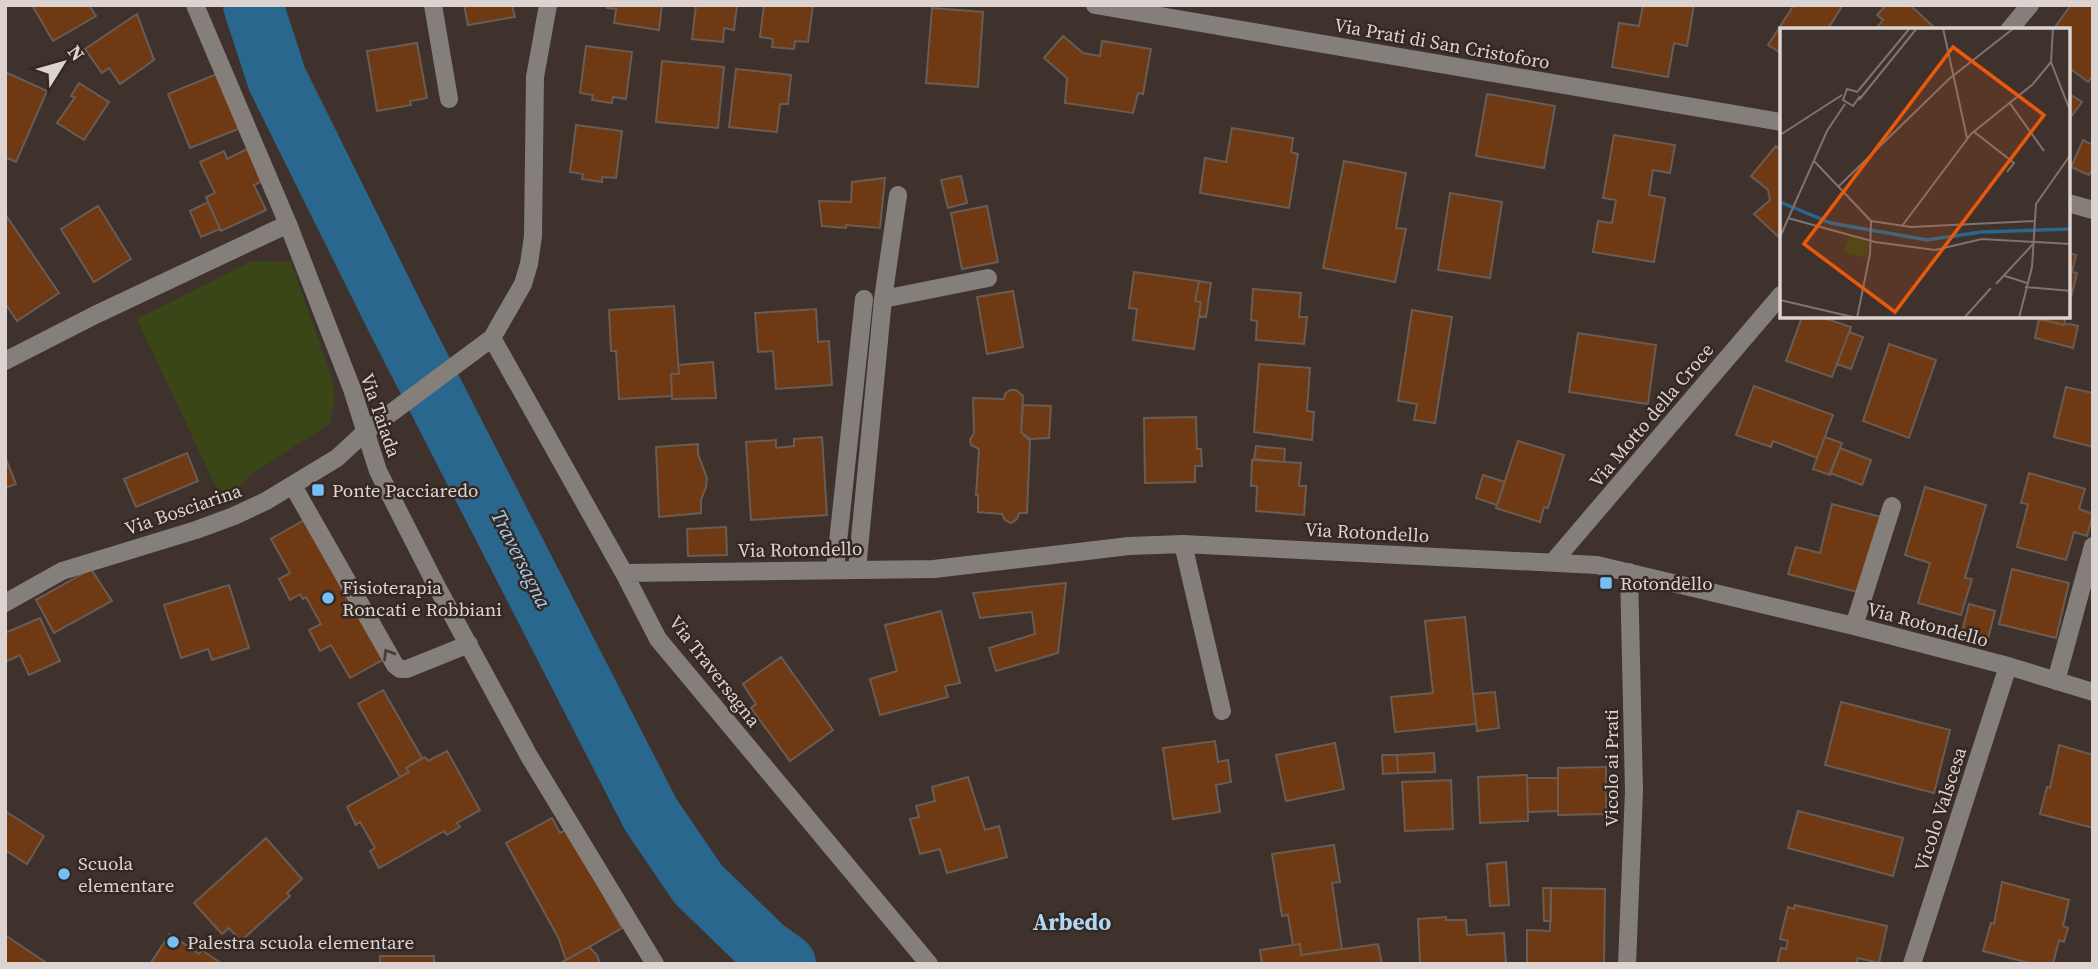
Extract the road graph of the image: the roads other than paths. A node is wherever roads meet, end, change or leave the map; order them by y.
1 (195, 5) edge
2 (433, 5) edge
3 (548, 5) edge
4 (1095, 5) edge
5 (2030, 5) edge
6 (2010, 28) edge
7 (449, 99) dead end
8 (1780, 122) edge
9 (898, 195) dead end
10 (2070, 204) edge
11 (2093, 210) edge
12 (288, 224) junction
13 (988, 278) dead end
14 (1780, 296) edge
15 (864, 299) dead end
16 (883, 299) junction
17 (492, 338) junction
18 (5, 361) edge
19 (364, 433) junction
20 (293, 486) junction
21 (1892, 506) dead end
22 (1184, 544) junction
23 (2093, 546) edge
24 (1553, 562) junction
25 (835, 570) junction
26 (857, 570) junction
27 (1629, 572) junction
28 (624, 573) junction
29 (5, 603) edge
30 (1854, 626) junction
31 (468, 644) junction
32 (2008, 666) junction
33 (2056, 681) junction
34 (2093, 692) edge
35 (1222, 711) dead end
36 (654, 964) edge
37 (929, 964) edge
38 (1627, 964) edge
39 (1912, 964) edge

1 - 12 street, Via Taiada
2 - 7 street
3 - 17 street, Via Bosciarina
4 - 8 street, Via Prati di San Cristoforo
5 - 6 street
9 - 16 street
10 - 11 street
12 - 18 street
12 - 19 street, Via Taiada
13 - 16 street
14 - 24 street, Via Motto della Croce
15 - 25 street
16 - 26 street
17 - 19 street, Via Bosciarina
17 - 28 street, Via Traversagna
19 - 20 street, Via Bosciarina
19 - 31 street, Via Taiada
20 - 29 street, Via Bosciarina
31 -> 20 street
21 - 30 street
22 - 24 street, Via Rotondello
22 - 26 street, Via Rotondello
22 - 35 street
23 - 33 street
24 - 27 street, Via Rotondello
25 - 26 street, Via Rotondello
25 - 28 street, Via Rotondello
27 - 30 street, Via Rotondello
27 - 38 street, Vicolo ai Prati
28 - 37 street, Via Traversagna
30 - 32 street, Via Rotondello
31 - 36 street, Via Taiada
32 - 33 street, Via Rotondello
32 - 39 street, Vicolo Valscesa
33 - 34 street, Via Rotondello

